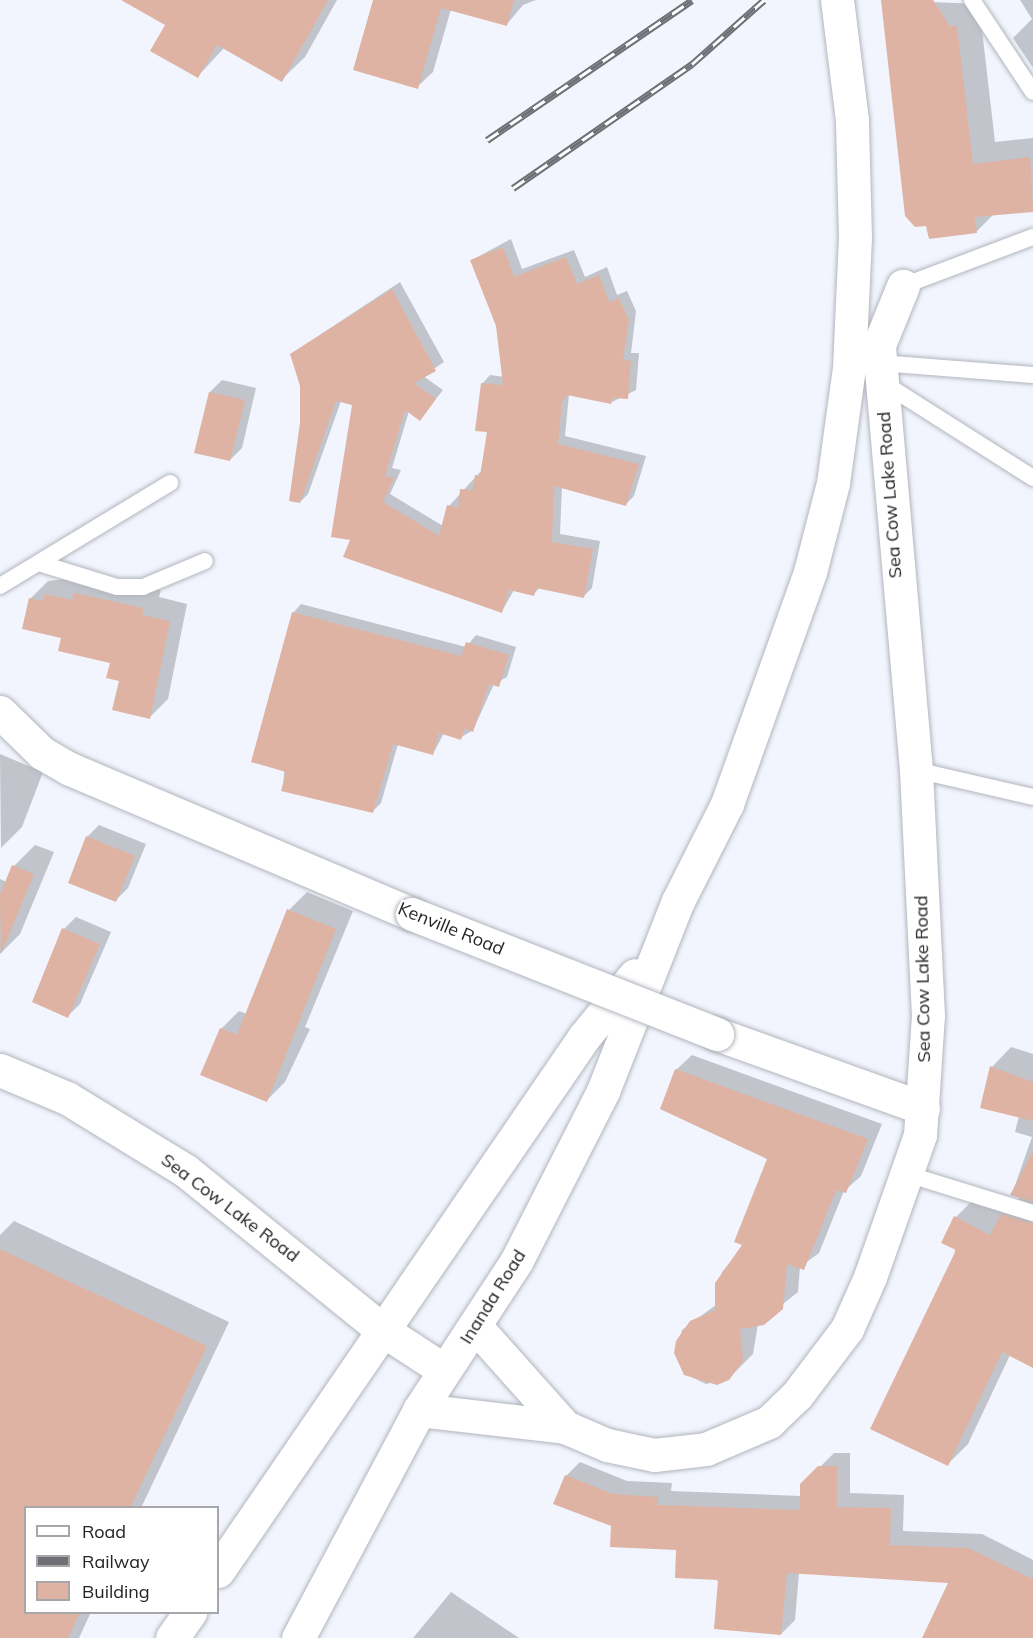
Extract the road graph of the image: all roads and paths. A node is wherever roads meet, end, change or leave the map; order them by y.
1 (837, 0) edge
2 (972, 0) edge
3 (1033, 92) edge
4 (1033, 237) edge
5 (903, 286) joint
6 (881, 372) junction
7 (1033, 375) edge
8 (1033, 478) edge
9 (171, 483) dead end
10 (205, 561) dead end
11 (42, 564) junction
12 (0, 586) edge
13 (0, 712) edge
14 (916, 770) junction
15 (1033, 796) edge
16 (661, 944) junction
17 (0, 1071) edge
18 (923, 1108) junction
19 (910, 1175) junction
20 (1033, 1213) edge
21 (476, 1327) junction
22 (381, 1329) junction
23 (444, 1370) junction
24 (419, 1410) junction
25 (565, 1428) junction
26 (219, 1570) edge
27 (189, 1614) edge
28 (172, 1638) edge
29 (298, 1638) edge

1 - 16 street, Inanda Road
2 - 3 lane
4 - 5 lane
5 - 6 street, Sea Cow Lake Road
6 - 7 lane
6 - 8 lane
6 - 14 street, Sea Cow Lake Road
9 - 11 lane
10 - 11 lane
11 - 12 lane
13 - 18 street, Kenville Road, bridge
14 - 15 lane
14 - 18 street, Sea Cow Lake Road
16 - 21 street, Inanda Road
16 - 22 street, Inanda Road
17 - 22 street, Sea Cow Lake Road
18 - 19 street, Sea Cow Lake Road
19 - 20 lane
19 - 25 street, Sea Cow Lake Road
21 - 23 street, Inanda Road
21 - 25 street, Sea Cow Lake Road
22 - 23 street, Sea Cow Lake Road
22 - 26 street, Inanda Road
23 - 24 street, Inanda Road
24 - 25 street, Sea Cow Lake Road
24 - 29 street, Inanda Road
27 - 28 street

